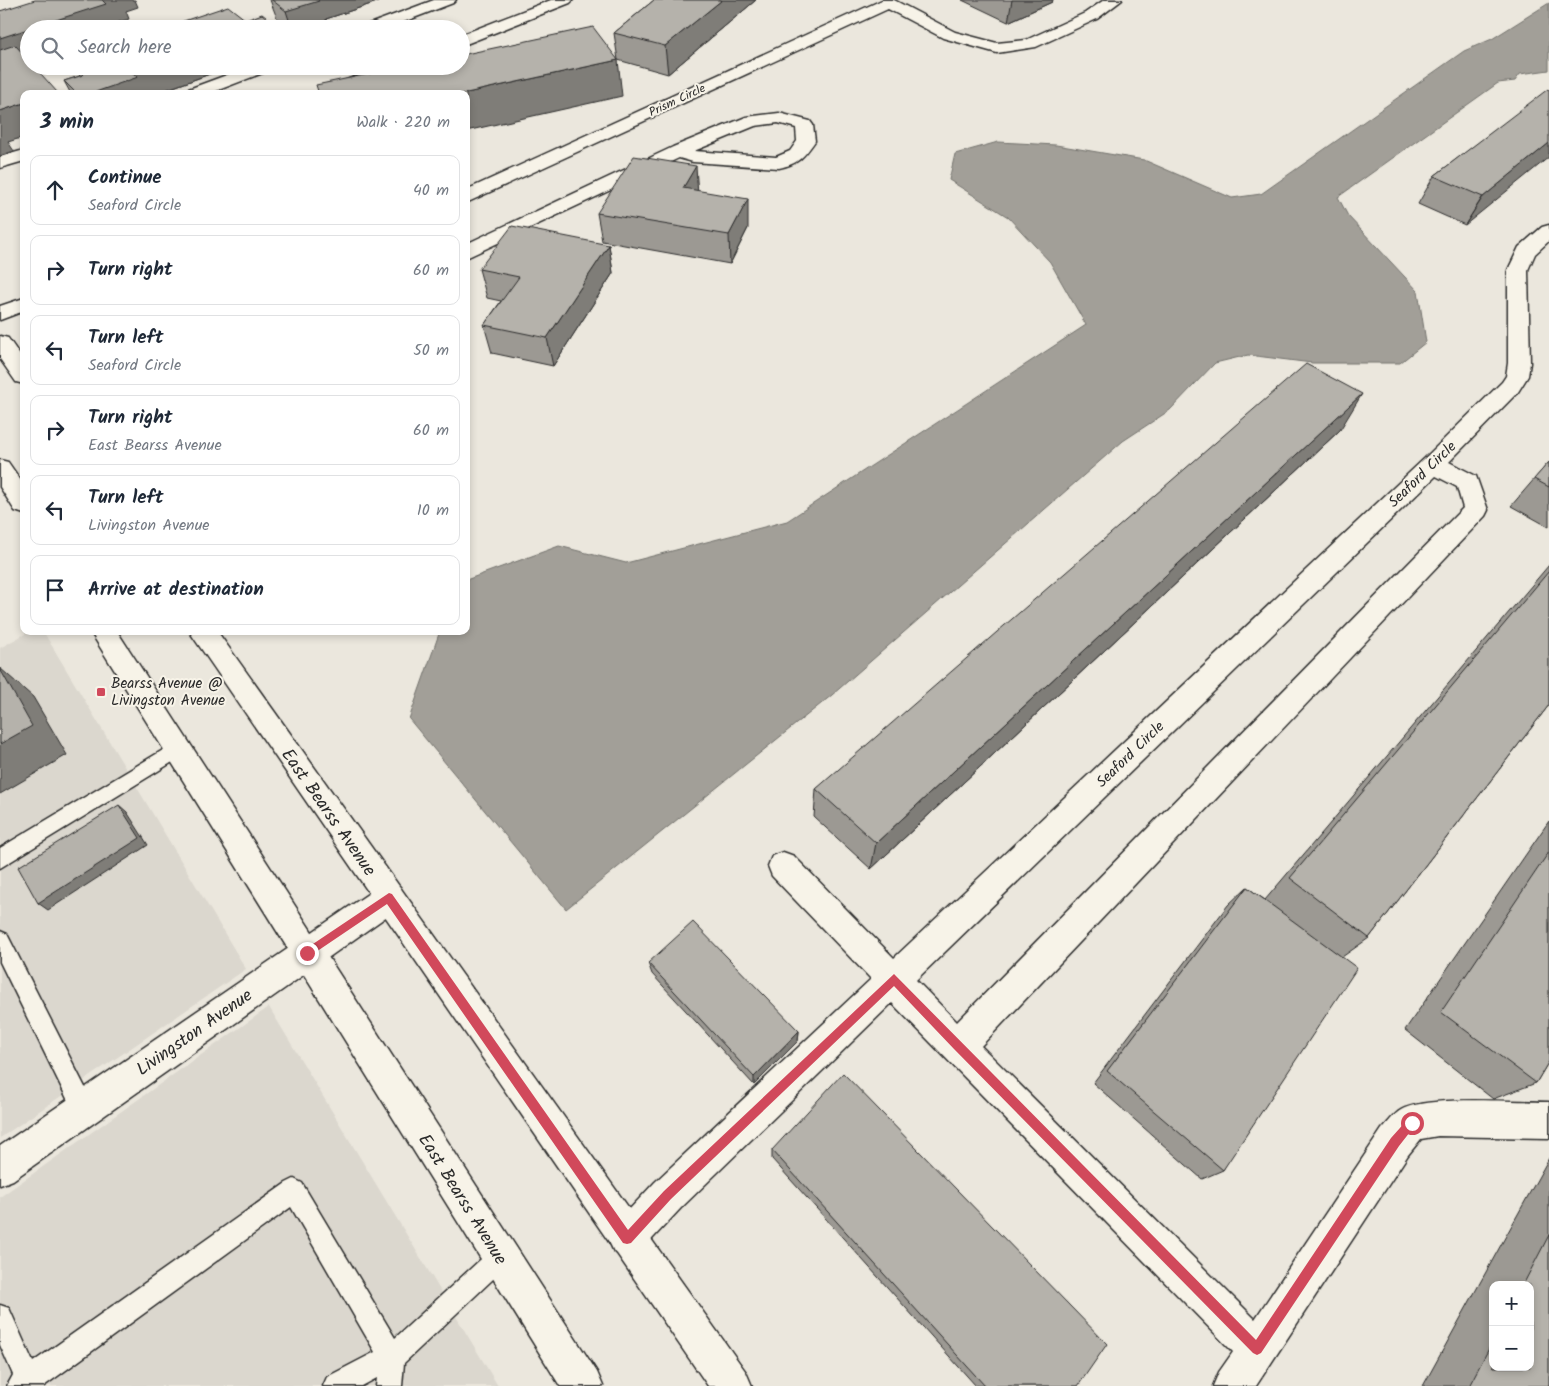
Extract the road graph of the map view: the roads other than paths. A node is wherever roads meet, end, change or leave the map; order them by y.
1 (448, 0) edge
2 (565, 0) edge
3 (1114, 0) edge
4 (884, 2) edge
5 (918, 19) junction
6 (394, 20) edge
7 (470, 37) edge
8 (918, 37) dead end
9 (997, 48) junction
10 (953, 52) dead end
11 (243, 75) edge
12 (374, 75) edge
13 (203, 90) edge
14 (337, 90) edge
15 (679, 151) junction
16 (20, 156) edge
17 (0, 163) edge
18 (470, 195) edge
19 (1549, 231) edge
20 (470, 250) edge
21 (20, 304) edge
22 (0, 313) edge
23 (0, 343) edge
24 (20, 371) edge
25 (1433, 464) junction
26 (106, 635) edge
27 (205, 635) edge
28 (178, 749) junction
29 (0, 860) edge
30 (783, 866) dead end
31 (389, 898) junction
32 (0, 941) edge
33 (307, 953) junction
34 (894, 979) junction
35 (957, 1046) junction
36 (84, 1109) junction
37 (1549, 1120) edge
38 (0, 1167) edge
39 (627, 1239) junction
40 (500, 1256) junction
41 (0, 1317) edge
42 (1257, 1349) junction
43 (392, 1357) junction
44 (26, 1384) edge
45 (336, 1386) edge
46 (389, 1386) edge
47 (582, 1386) edge
48 (732, 1386) edge
49 (1233, 1386) edge

1 - 6 street
2 - 7 street
3 - 9 street, Prism Circle
4 - 5 street, Prism Circle
4 - 18 street, Prism Circle
5 - 8 street
5 - 9 street, Prism Circle
9 - 10 street, Prism Circle
11 - 13 street
12 - 14 street
15 - 15 street
15 - 20 street
16 - 17 street
19 - 25 street, Seaford Circle
21 - 22 street
23 - 24 street
25 - 34 street, Seaford Circle
25 - 35 street
26 - 28 street, East Bearss Avenue
27 - 31 street, East Bearss Avenue
28 - 29 lane
28 - 33 street, East Bearss Avenue
30 - 34 street
31 - 33 street, Livingston Avenue
31 - 39 street, East Bearss Avenue
32 - 36 lane
33 - 36 street, Livingston Avenue
33 - 40 street, East Bearss Avenue
34 - 35 street
34 - 39 street, Seaford Circle
35 - 42 street
36 - 38 street, Livingston Avenue
37 - 42 street
39 - 48 street, East Bearss Avenue
40 - 43 lane
40 - 47 street, East Bearss Avenue
41 - 44 lane
42 - 49 street
43 - 44 lane
43 - 45 lane
43 - 46 lane

